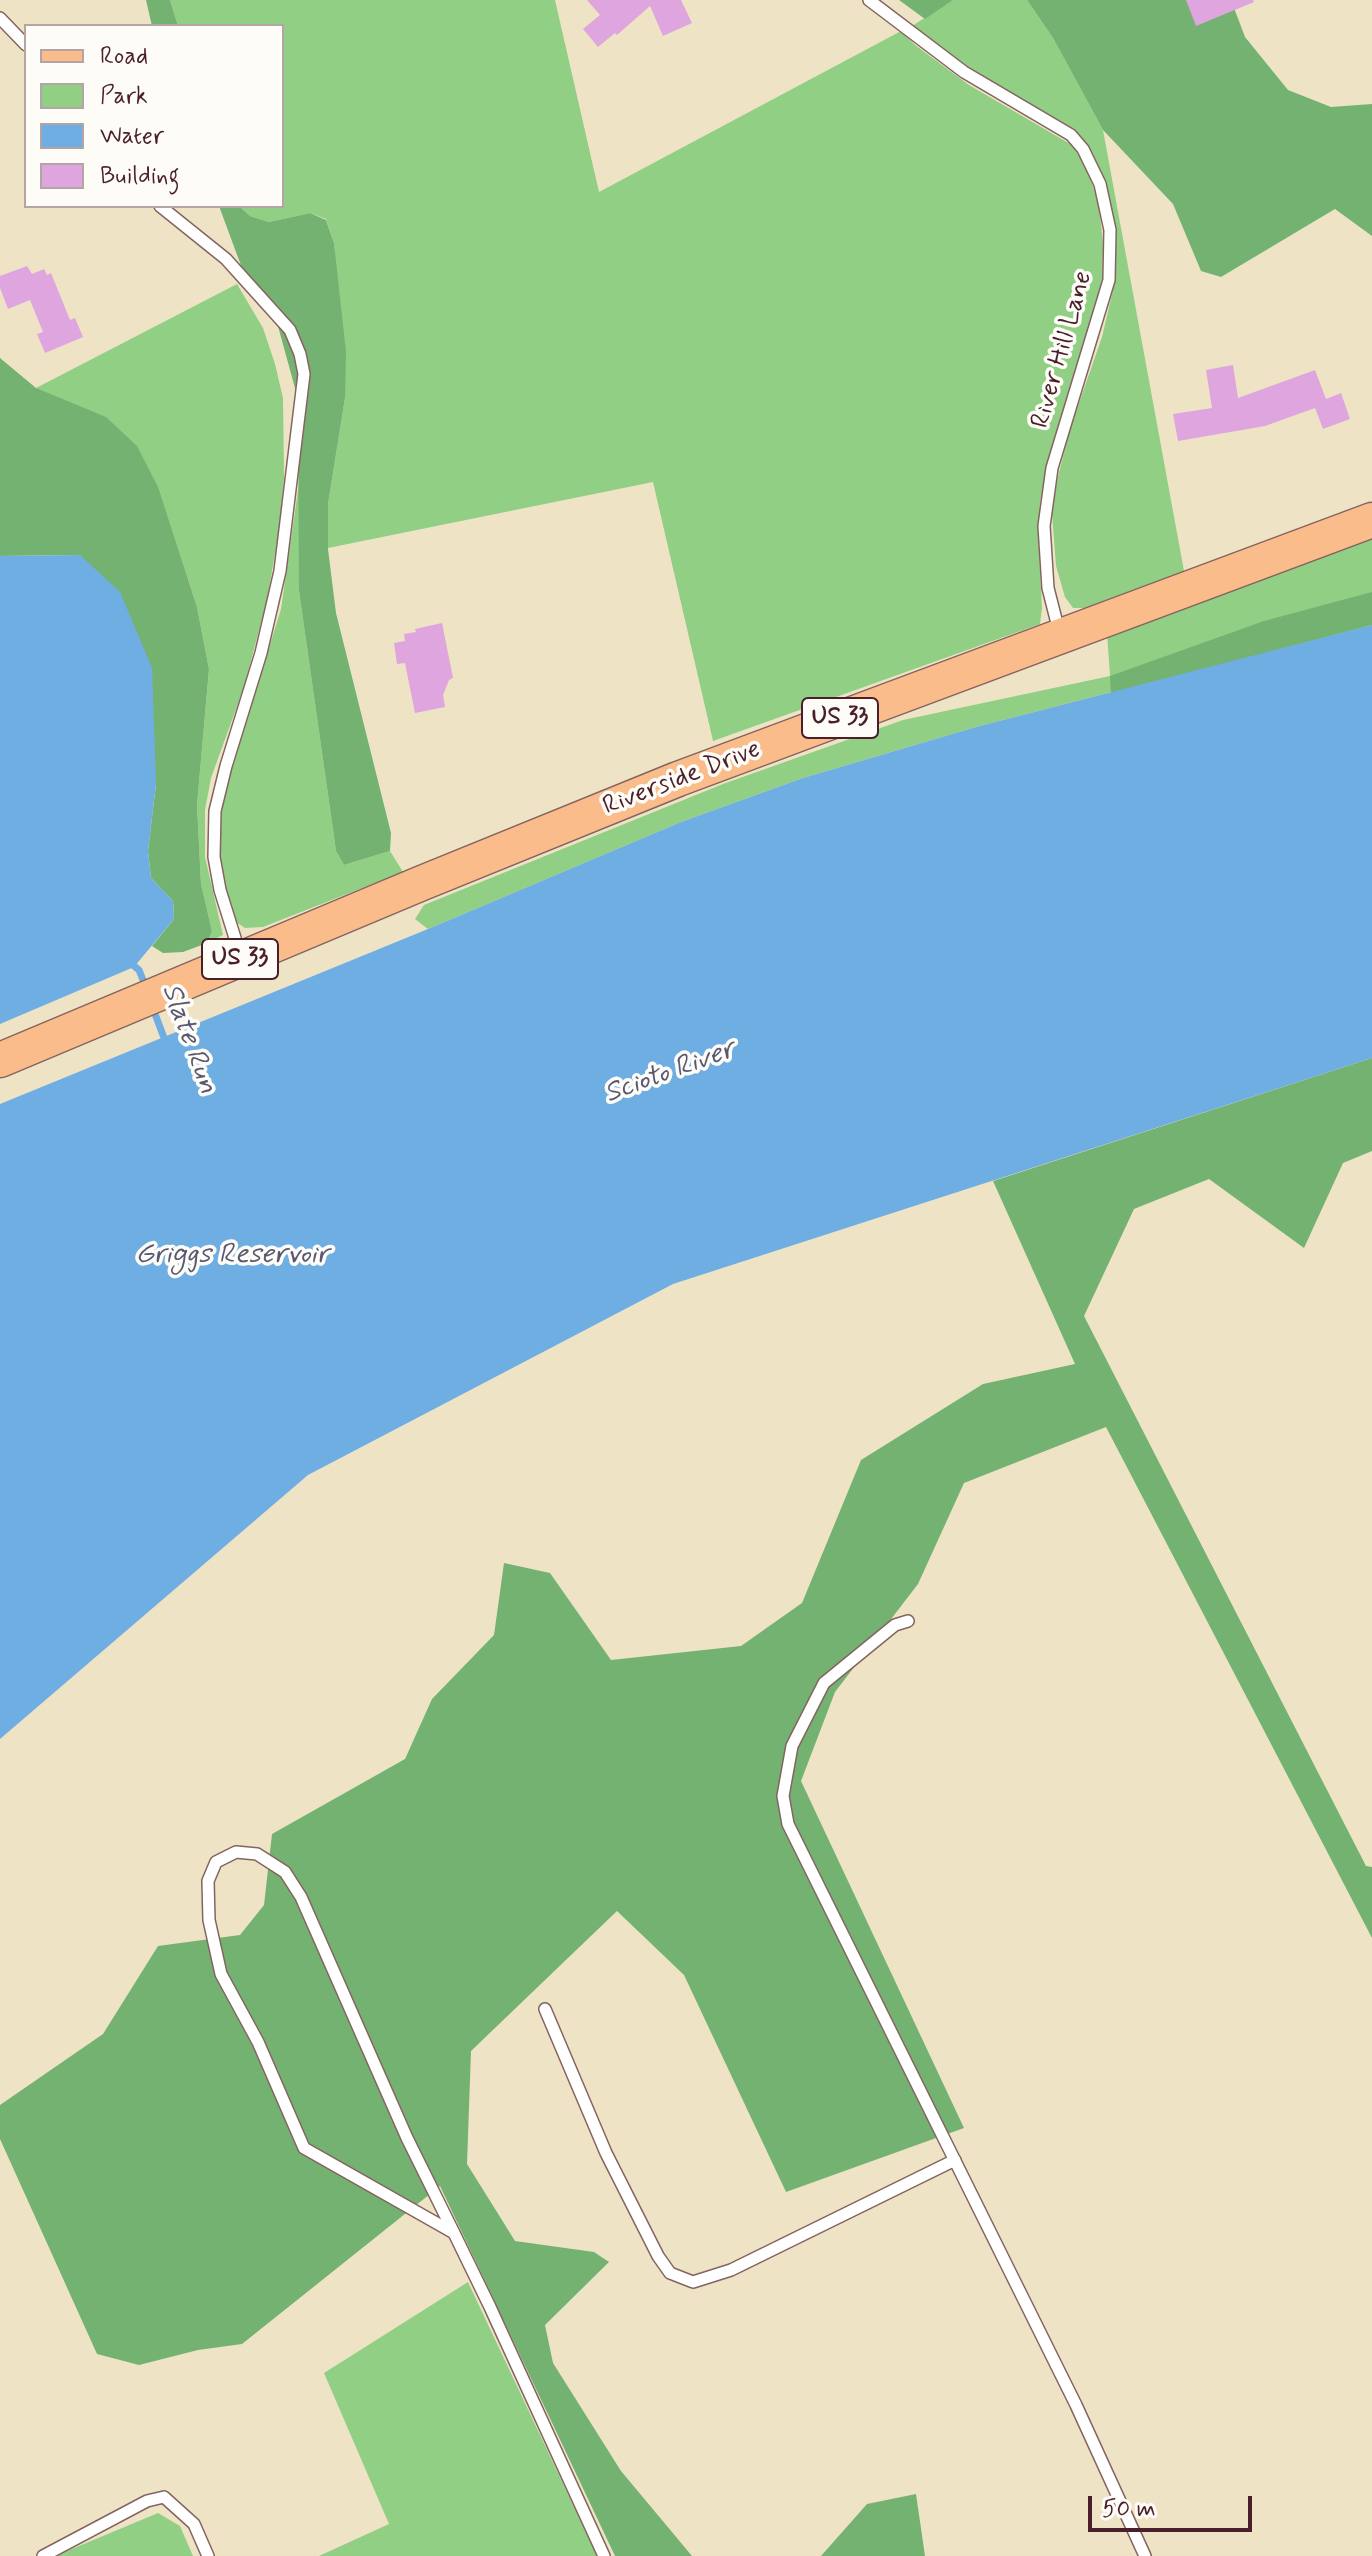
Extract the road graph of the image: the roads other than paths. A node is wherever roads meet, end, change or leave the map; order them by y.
1 (869, 0) edge
2 (0, 18) edge
3 (24, 43) edge
4 (162, 208) edge
5 (1372, 520) edge
6 (1060, 635) junction
7 (242, 958) junction
8 (0, 1060) edge
9 (908, 1621) dead end
10 (545, 2009) dead end
11 (955, 2160) junction
12 (454, 2233) junction
13 (43, 2556) edge
14 (208, 2556) edge
15 (604, 2556) edge
16 (1145, 2556) edge

1 - 6 lane, River Hill Lane
2 - 3 lane
4 - 7 lane
5 - 6 main road, Riverside Drive / US 33
6 - 7 main road, Riverside Drive / US 33
7 - 8 main road, Riverside Drive / US 33
9 - 11 lane
10 - 11 lane
11 - 16 lane
12 - 12 lane
12 - 15 lane
13 - 14 lane

